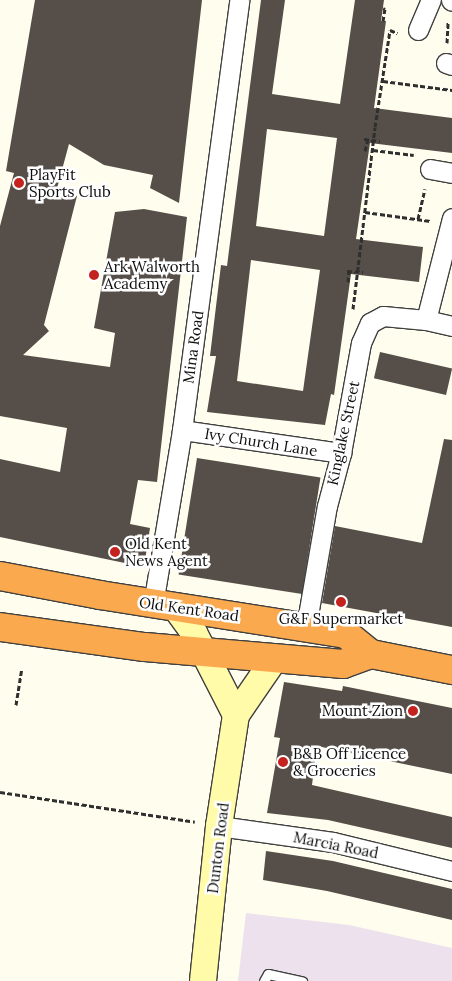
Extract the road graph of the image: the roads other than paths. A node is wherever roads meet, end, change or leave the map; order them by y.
1 (239, 0) edge
2 (431, 0) edge
3 (418, 30) dead end
4 (430, 169) road end
5 (452, 173) edge
6 (452, 218) edge
7 (426, 320) junction
8 (452, 326) edge
9 (182, 430) junction
10 (341, 453) junction
11 (0, 576) edge
12 (165, 606) junction
13 (0, 627) edge
14 (306, 627) junction
15 (204, 652) junction
16 (372, 654) junction
17 (275, 658) junction
18 (452, 670) edge
19 (236, 716) junction
20 (210, 824) junction
21 (452, 871) edge
22 (203, 981) edge
23 (264, 981) edge
24 (302, 981) edge

1 - 9 street, Mina Road
2 - 3 street
4 - 5 street
6 - 7 street
7 - 8 street
7 - 10 street, Kinglake Street
9 - 10 street, Ivy Church Lane
9 - 12 street, Mina Road
10 - 14 street, Kinglake Street
11 - 12 highway, Old Kent Road
12 - 14 highway, Old Kent Road
12 - 15 main road
13 - 15 highway
14 - 16 highway, Old Kent Road
15 - 17 highway
15 - 19 main road
16 - 17 highway
16 - 18 highway, Old Kent Road
17 - 19 main road, Dunton Road
19 - 20 main road, Dunton Road
20 - 21 street, Marcia Road
20 - 22 main road, Dunton Road
23 - 24 lane

